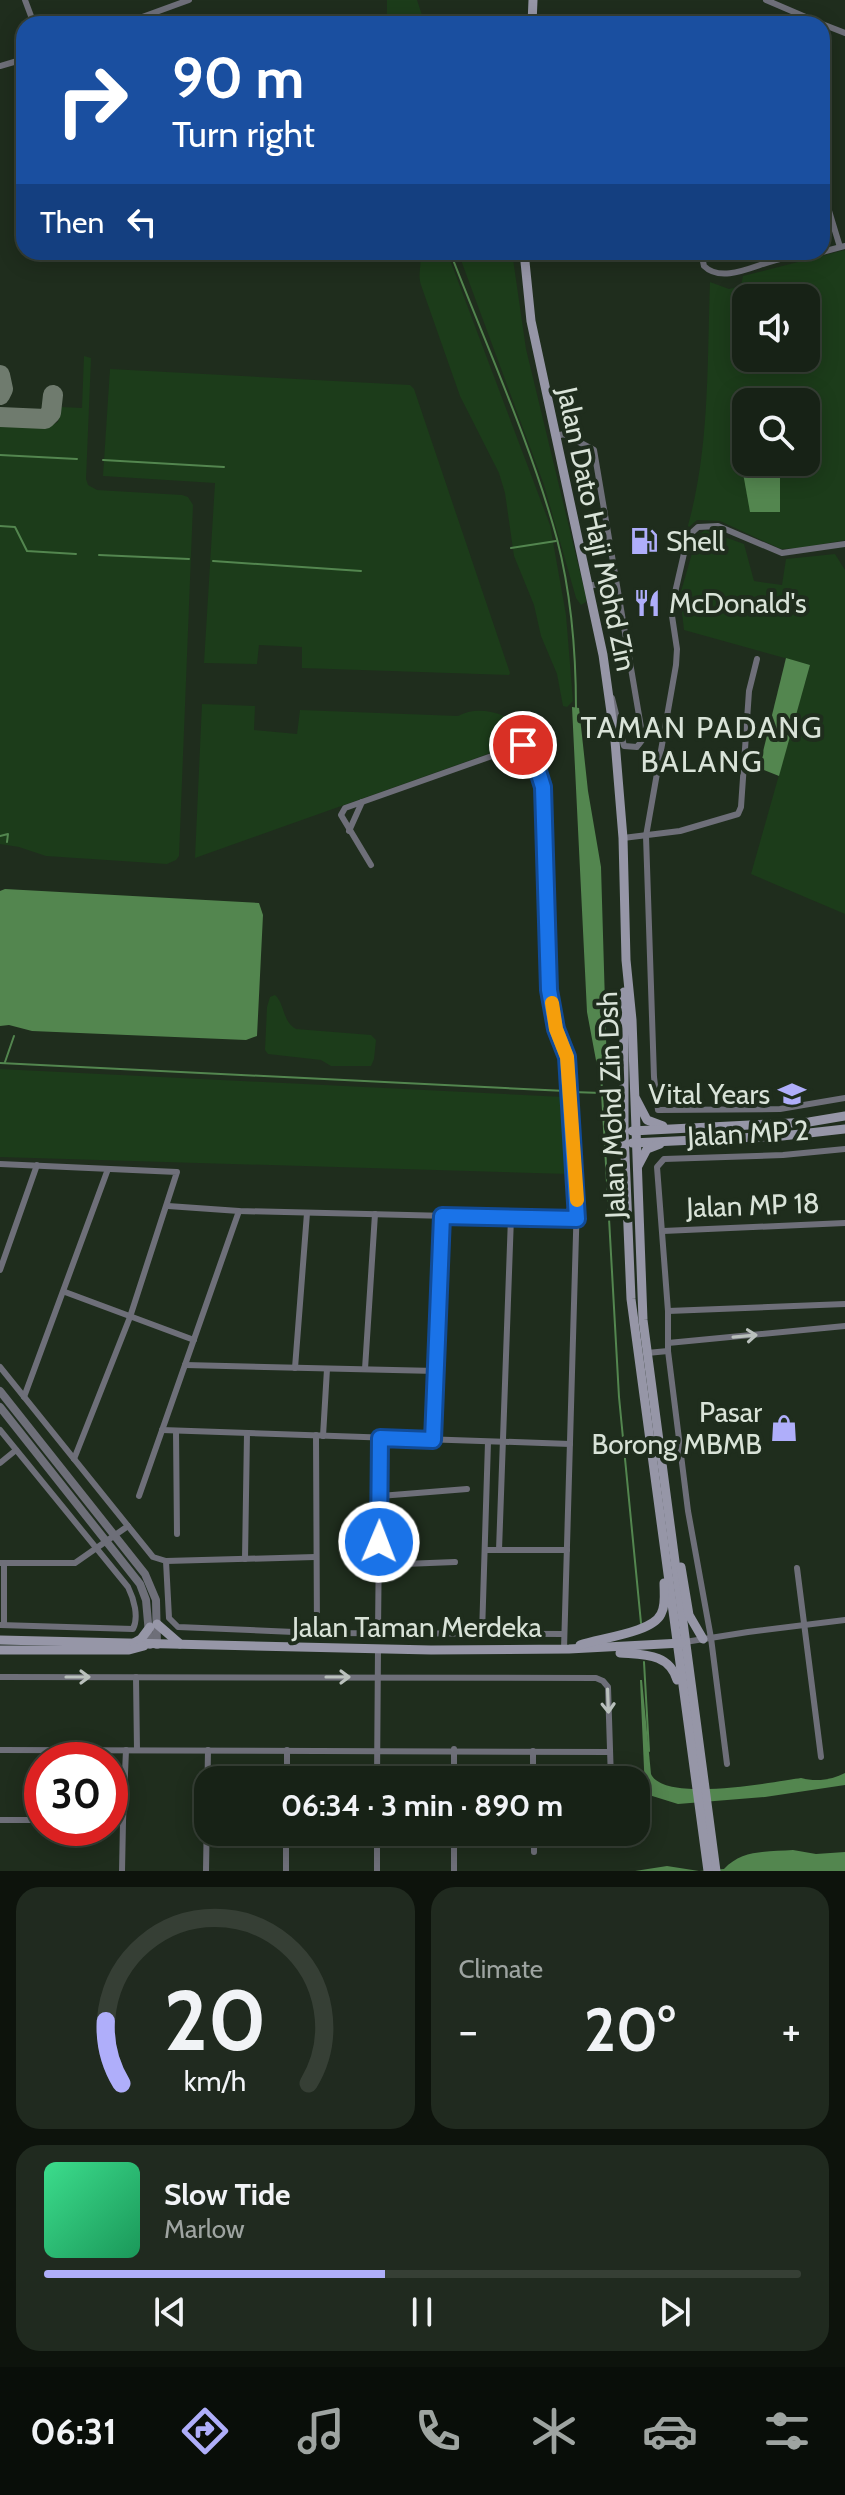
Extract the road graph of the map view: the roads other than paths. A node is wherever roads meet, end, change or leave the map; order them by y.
1 (189, 0) edge
2 (766, 0) edge
3 (145, 16) edge
4 (803, 16) edge
5 (830, 212) edge
6 (842, 247) edge
7 (525, 260) edge
8 (703, 260) edge
9 (767, 260) edge
10 (556, 436) junction
11 (845, 544) edge
12 (616, 580) junction
13 (589, 586) junction
14 (757, 659) dead end
15 (608, 691) junction
16 (362, 802) junction
17 (349, 831) junction
18 (646, 836) junction
19 (623, 838) junction
20 (371, 865) dead end
21 (626, 960) junction
22 (634, 1092) junction
23 (845, 1098) edge
24 (845, 1116) edge
25 (668, 1128) junction
26 (845, 1129) edge
27 (624, 1131) junction
28 (635, 1131) junction
29 (782, 1136) junction
30 (674, 1140) junction
31 (630, 1143) junction
32 (845, 1149) edge
33 (783, 1155) junction
34 (0, 1164) edge
35 (37, 1165) junction
36 (108, 1169) junction
37 (636, 1171) junction
38 (168, 1206) junction
39 (239, 1211) junction
40 (307, 1213) junction
41 (375, 1214) junction
42 (442, 1216) junction
43 (511, 1217) junction
44 (577, 1219) junction
45 (845, 1223) edge
46 (663, 1231) junction
47 (0, 1270) edge
48 (65, 1292) junction
49 (845, 1304) edge
50 (668, 1311) junction
51 (130, 1317) junction
52 (845, 1326) edge
53 (194, 1340) junction
54 (668, 1347) junction
55 (647, 1353) junction
56 (185, 1365) junction
57 (0, 1367) edge
58 (295, 1368) junction
59 (327, 1369) junction
60 (365, 1369) junction
61 (436, 1371) junction
62 (0, 1391) edge
63 (24, 1397) junction
64 (0, 1407) edge
65 (0, 1430) edge
66 (162, 1430) junction
67 (176, 1431) junction
68 (247, 1433) junction
69 (320, 1436) junction
70 (380, 1438) junction
71 (433, 1440) junction
72 (488, 1442) junction
73 (503, 1442) junction
74 (570, 1444) junction
75 (16, 1450) junction
76 (74, 1459) junction
77 (0, 1463) edge
78 (467, 1489) dead end
79 (139, 1496) dead end
80 (380, 1496) junction
81 (128, 1526) junction
82 (177, 1534) dead end
83 (111, 1538) junction
84 (668, 1545) junction
85 (98, 1549) junction
86 (485, 1550) junction
87 (499, 1550) junction
88 (567, 1550) junction
89 (315, 1557) junction
90 (245, 1559) junction
91 (166, 1561) junction
92 (455, 1562) dead end
93 (2, 1563) edge
94 (379, 1565) junction
95 (797, 1568) dead end
96 (845, 1620) edge
97 (2, 1625) edge
98 (153, 1625) junction
99 (805, 1626) junction
100 (378, 1632) junction
101 (317, 1633) junction
102 (482, 1634) junction
103 (564, 1634) junction
104 (707, 1638) junction
105 (0, 1640) edge
106 (134, 1643) junction
107 (681, 1643) junction
108 (152, 1645) junction
109 (183, 1646) junction
110 (378, 1649) junction
111 (566, 1649) junction
112 (0, 1650) edge
113 (0, 1677) edge
114 (136, 1677) junction
115 (378, 1677) junction
116 (686, 1714) junction
117 (454, 1749) junction
118 (0, 1750) edge
119 (24, 1750) edge
120 (128, 1750) edge
121 (137, 1750) junction
122 (208, 1750) junction
123 (287, 1750) junction
124 (378, 1750) junction
125 (533, 1751) junction
126 (610, 1752) junction
127 (821, 1757) dead end
128 (697, 1758) junction
129 (727, 1764) dead end
130 (287, 1766) edge
131 (377, 1766) edge
132 (454, 1766) edge
133 (533, 1766) edge
134 (610, 1766) edge
135 (0, 1820) edge
136 (24, 1820) edge
137 (122, 1846) edge
138 (286, 1846) edge
139 (377, 1846) edge
140 (454, 1846) edge
141 (534, 1846) edge
142 (534, 1852) dead end
143 (122, 1871) edge
144 (206, 1871) edge
145 (286, 1871) edge
146 (377, 1871) edge
147 (454, 1871) edge
148 (708, 1871) edge
149 (716, 1871) edge

1 - 3 street
2 - 4 street
5 - 6 street
7 - 10 main road, Jalan Dato Haji Mohd Zin
8 - 9 street
10 - 12 street
10 - 13 main road, Jalan Dato Haji Mohd Zin
11 - 18 street
12 - 13 street
12 - 15 street
13 - 15 main road, Jalan Dato Haji Mohd Zin
14 - 18 street
15 - 19 main road, Jalan Dato Haji Mohd Zin
16 - 17 street
16 - 17 street
16 - 44 street
17 - 20 street
18 - 19 street
18 - 23 street
19 - 21 main road, Jalan Dato Haji Mohd Zin
21 - 22 main road, Jalan Mohd Zin Dsh
21 - 27 main road, Jalan Mohd Zin Dsh
22 - 25 main road
22 - 28 main road, Jalan Mohd Zin Dsh
24 - 25 main road
25 - 28 main road
26 - 29 main road
27 - 28 main road
27 - 31 main road, Jalan Mohd Zin Dsh
28 - 31 main road, Jalan Mohd Zin Dsh
29 - 30 main road
29 - 33 street
30 - 31 main road
30 - 37 main road
31 - 37 main road, Jalan Mohd Zin Dsh
31 - 84 main road, Jalan Mohd Zin Dsh
32 - 33 street, Jalan MP 2
33 - 46 street, Jalan MP 2
34 - 35 street
35 - 36 street
35 - 47 street
36 - 38 street
36 - 48 street
37 - 55 main road, Jalan Mohd Zin Dsh
38 - 39 street
38 - 51 street
39 - 40 street
39 - 53 street
40 - 41 street
40 - 58 street
41 - 42 street
41 - 60 street
42 - 43 street
42 - 61 street
43 - 44 street
43 - 73 street
44 - 74 street
45 - 46 street, Jalan MP 18
46 - 50 street
48 - 51 street
48 - 63 street
49 - 50 street
50 - 54 street
51 - 53 street
51 - 76 street
54 -> 52 street
53 - 56 street
54 - 55 street
54 - 104 street
55 - 84 main road, Jalan Mohd Zin Dsh
56 - 58 street
56 - 66 street
57 - 63 street
58 - 59 street
59 - 60 street
59 - 69 street
60 - 61 street
61 - 71 street
62 - 83 street
63 - 76 street
64 - 83 street
65 - 75 street
66 - 67 street
66 - 79 street
67 - 68 street
67 - 82 street
68 - 69 street
68 - 90 street
69 - 70 street
69 - 89 street
70 - 71 street
70 - 80 street
71 - 72 street
72 - 73 street
72 - 86 street
73 - 74 street
73 - 87 street
74 - 88 street
75 - 77 street
75 - 85 street
76 - 81 street
78 - 80 street
80 - 94 street
81 - 83 street
81 - 91 street
83 - 85 street
83 - 98 street
84 - 104 main road
84 - 107 main road, Jalan Mohd Zin Dsh
84 - 111 main road
85 - 93 street
85 - 97 street
86 - 87 street
86 - 102 street
87 - 88 street
88 - 103 street
89 - 90 street
89 - 101 street
90 - 91 street
91 - 101 street
92 - 94 street
93 - 97 street
94 - 100 street
95 - 99 street
96 - 99 street
98 - 106 main road
98 - 108 street
98 - 109 main road
99 - 104 street
99 - 127 street
100 - 101 street
100 - 102 street
102 - 103 street
103 - 111 street
104 - 107 street
104 - 129 street
105 - 106 main road, Jalan Taman Merdeka
106 - 108 main road, Jalan Taman Merdeka
107 - 111 main road, Jalan Taman Merdeka
107 - 116 main road, Jalan Mohd Zin Dsh
107 - 128 main road, Jalan Mohd Zin Dsh
108 - 109 main road, Jalan Taman Merdeka
108 - 112 main road, Jalan Taman Merdeka
109 - 110 main road, Jalan Taman Merdeka
110 - 111 main road, Jalan Taman Merdeka
110 - 115 street
111 - 116 main road
113 -> 114 street
114 -> 115 street
114 - 121 street
115 - 124 street
115 -> 126 street
116 - 128 main road, Jalan Mohd Zin Dsh
117 - 124 street
117 - 125 street
117 - 132 street
118 - 119 street
120 - 121 street
121 - 122 street
122 - 123 street
122 - 144 street
123 - 124 street
123 - 130 street
124 - 131 street
125 - 126 street
125 - 133 street
126 - 134 street
128 - 148 main road, Jalan Mohd Zin Dsh
128 - 149 main road, Jalan Mohd Zin Dsh
135 - 136 street
137 - 143 street
138 - 145 street
139 - 146 street
140 - 147 street
141 - 142 street

